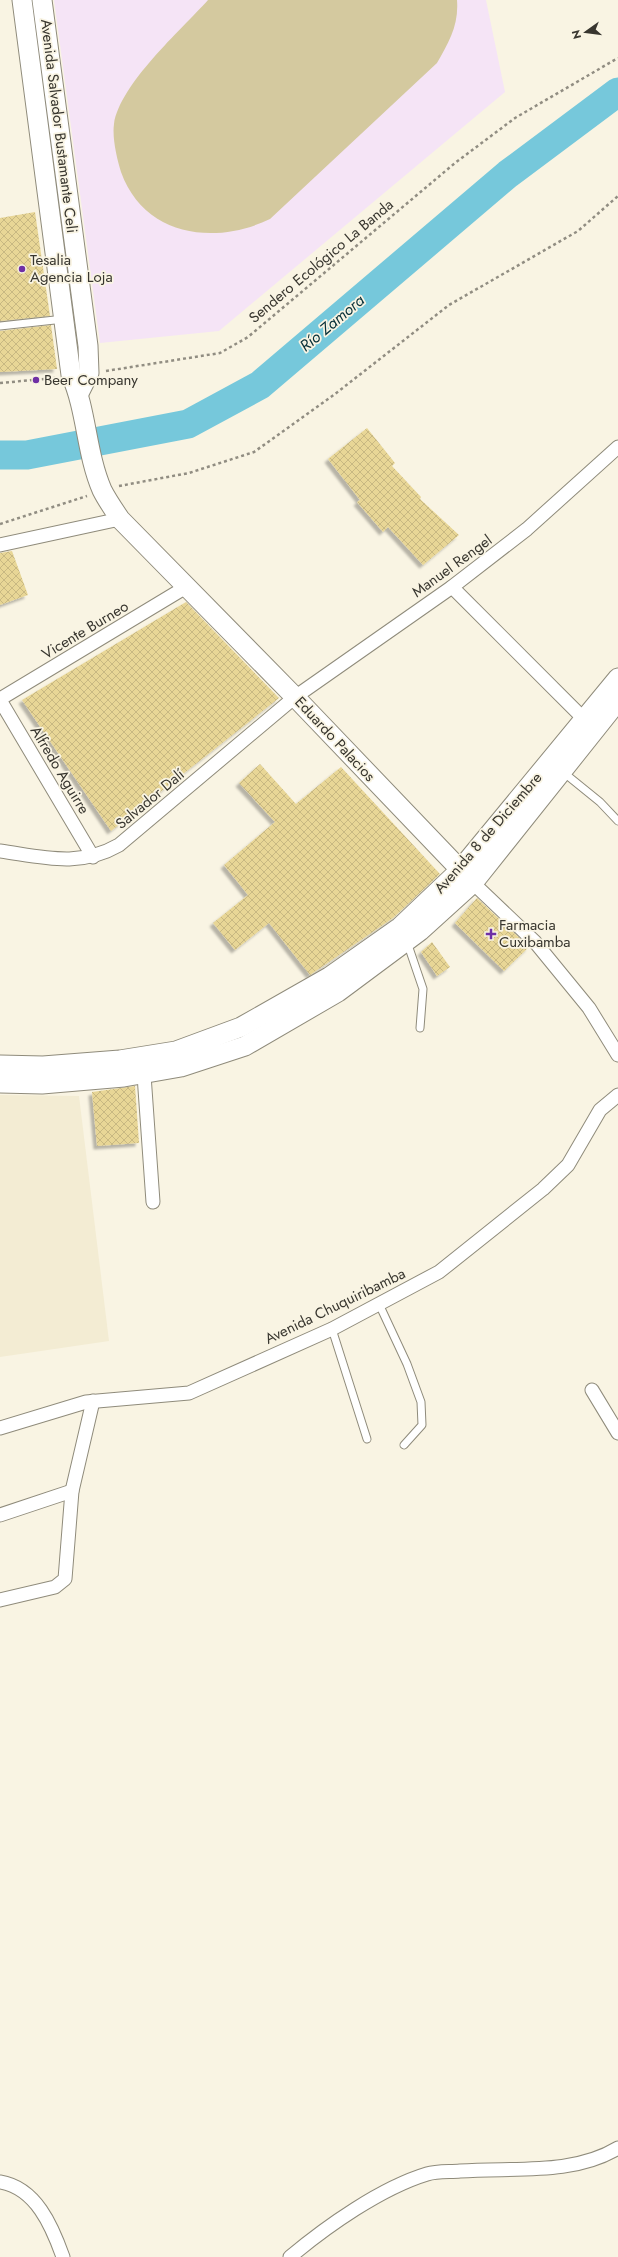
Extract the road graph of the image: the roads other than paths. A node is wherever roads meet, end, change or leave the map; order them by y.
1 (22, 0) edge
2 (42, 0) edge
3 (64, 319) junction
4 (0, 326) edge
5 (80, 374) junction
6 (80, 401) joint
7 (618, 447) edge
8 (120, 519) junction
9 (0, 545) edge
10 (186, 587) junction
11 (452, 587) junction
12 (618, 678) edge
13 (295, 697) junction
14 (0, 699) edge
15 (618, 701) edge
16 (585, 720) junction
17 (562, 770) junction
18 (618, 821) edge
19 (0, 851) edge
20 (93, 857) junction
21 (466, 877) junction
22 (403, 934) junction
23 (420, 1028) dead end
24 (618, 1055) edge
25 (0, 1065) edge
26 (144, 1075) junction
27 (0, 1083) edge
28 (618, 1095) edge
29 (153, 1202) dead end
30 (379, 1304) junction
31 (332, 1329) junction
32 (592, 1390) dead end
33 (93, 1401) junction
34 (0, 1428) edge
35 (618, 1433) edge
36 (367, 1439) dead end
37 (404, 1444) dead end
38 (72, 1491) junction
39 (0, 1515) edge
40 (0, 1600) edge
41 (618, 2148) edge
42 (0, 2182) edge
43 (63, 2257) edge
44 (290, 2257) edge

1 - 3 main road, Avenida Salvador Bustamante Celi
2 - 5 main road, Avenida Salvador Bustamante Celi
3 - 4 lane
3 - 5 main road, Avenida Salvador Bustamante Celi
5 - 6 main road, Avenida Salvador Bustamante Celi
6 - 8 main road, Eduardo Palacios
7 - 11 street, Manuel Rengel
8 - 9 street
8 - 10 main road, Eduardo Palacios
10 - 13 main road, Eduardo Palacios
10 - 14 street, Vicente Burneo
11 - 13 street, Manuel Rengel
11 - 16 street
12 - 16 main road, Avenida 8 de Diciembre
13 - 20 street, Salvador Dalí
13 - 21 main road, Eduardo Palacios
14 - 20 street, Alfredo Aguirre
15 - 17 main road, Avenida 8 de Diciembre
16 - 21 main road, Avenida 8 de Diciembre
17 - 18 lane
17 - 21 main road, Avenida 8 de Diciembre
19 - 20 street, Salvador Dalí
21 - 22 main road, Avenida 8 de Diciembre
21 - 24 street, Eduardo Palacios
22 - 23 lane
22 - 25 main road, Avenida 8 de Diciembre
22 - 26 main road, Avenida 8 de Diciembre
26 - 27 main road, Avenida 8 de Diciembre
26 - 29 street
28 - 30 street, Avenida Chuquiribamba
30 - 31 street, Avenida Chuquiribamba
30 - 37 lane
31 - 33 street, Avenida Chuquiribamba
31 - 36 lane
32 - 35 street
33 - 34 street, Avenida Chuquiribamba
33 - 38 street
38 - 39 street
38 - 40 street
41 - 44 street
42 - 43 street

